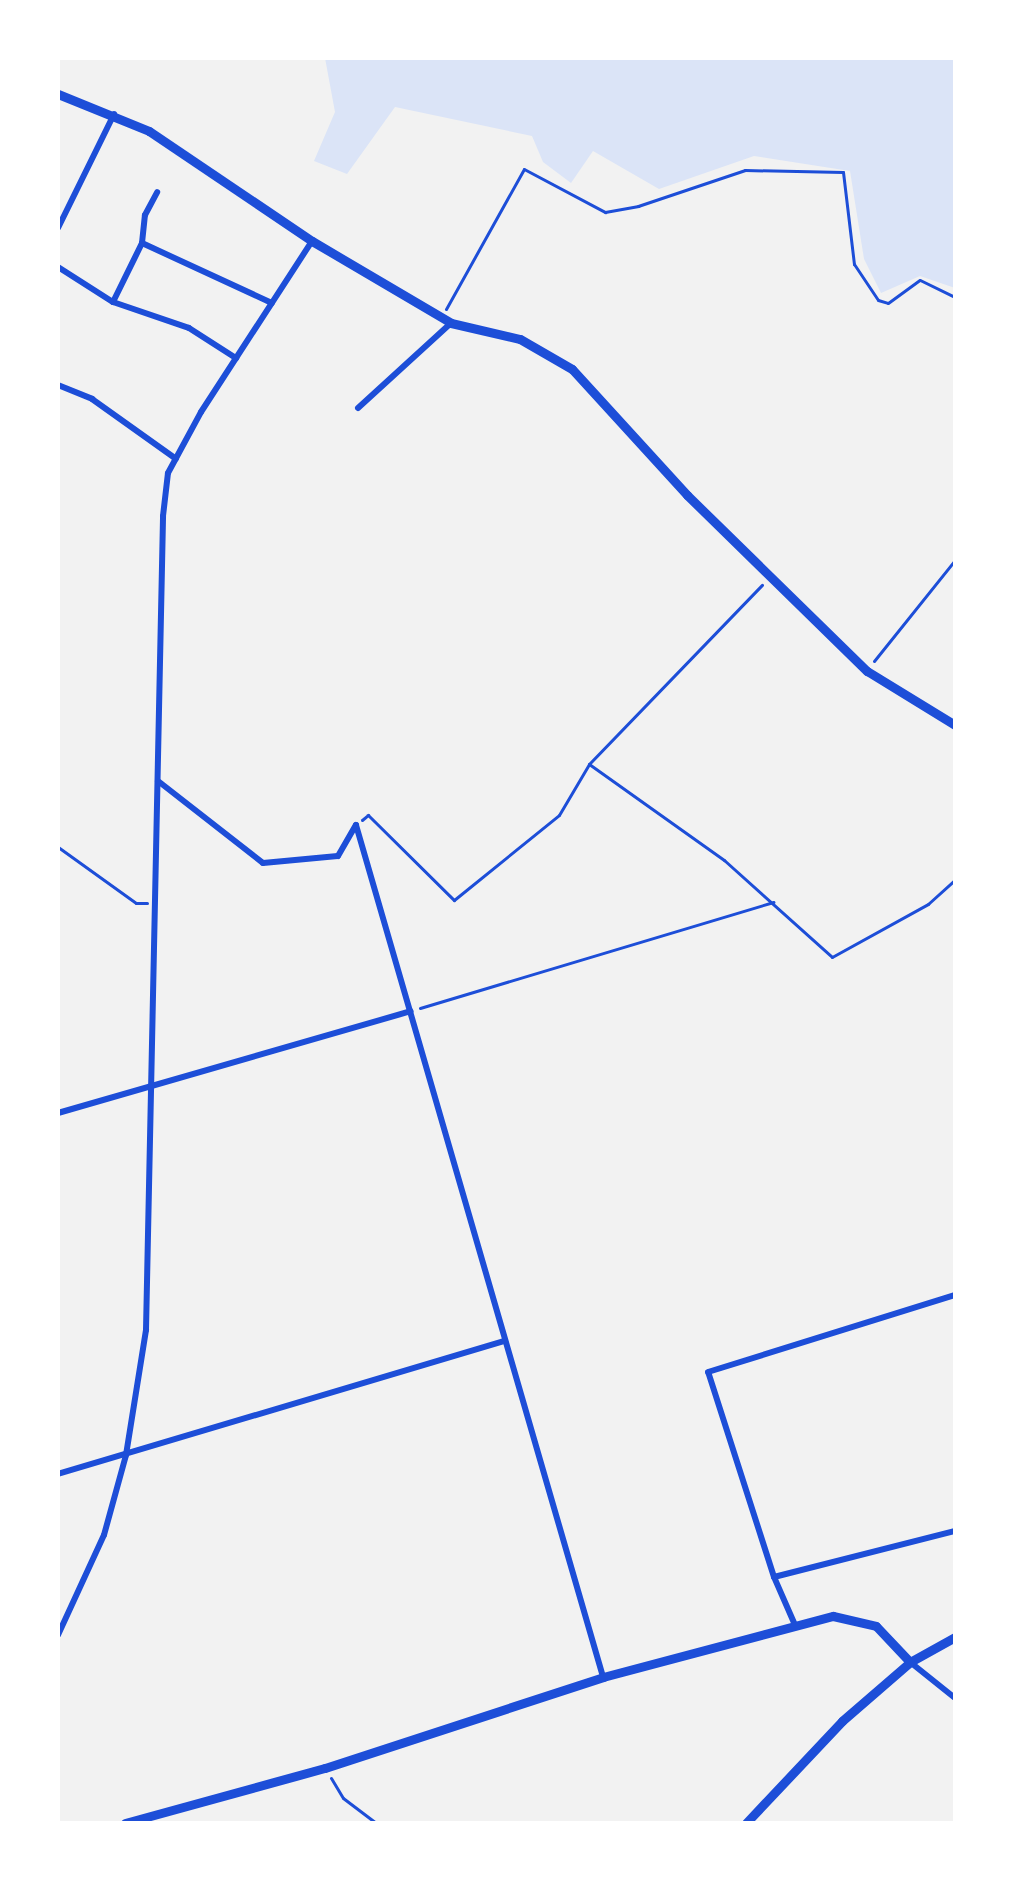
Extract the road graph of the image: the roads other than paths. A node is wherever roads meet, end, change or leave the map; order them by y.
1 (58, 94) edge
2 (114, 114) junction
3 (157, 192) dead end
4 (58, 228) edge
5 (312, 241) junction
6 (142, 243) junction
7 (58, 267) edge
8 (113, 302) junction
9 (272, 303) junction
10 (446, 320) junction
11 (236, 358) junction
12 (58, 385) edge
13 (358, 408) dead end
14 (176, 459) junction
15 (955, 725) edge
16 (157, 781) junction
17 (411, 1011) junction
18 (152, 1087) junction
19 (58, 1113) edge
20 (955, 1295) edge
21 (505, 1341) junction
22 (126, 1455) junction
23 (58, 1474) edge
24 (955, 1531) edge
25 (774, 1577) junction
26 (795, 1625) junction
27 (58, 1635) edge
28 (955, 1637) edge
29 (910, 1662) junction
30 (603, 1677) junction
31 (955, 1698) edge
32 (125, 1823) edge
33 (746, 1823) edge

1 - 2 main road
2 - 4 street
2 - 5 main road
3 - 6 street
5 - 9 street
5 - 10 main road
6 - 8 street
6 - 9 street
7 - 8 street
8 - 11 street
9 - 11 street
10 - 13 street
10 - 15 main road
11 - 14 street
12 - 14 street
14 - 16 street
16 - 17 street
16 - 18 street
17 - 18 street
17 - 21 street
18 - 19 street
18 - 22 street
20 - 25 street
21 - 22 street
21 - 30 street
22 - 23 street
22 - 27 street
24 - 25 street
25 - 26 street
26 - 29 main road
26 - 30 main road
28 - 29 main road
29 - 31 street
29 - 33 main road
30 - 32 main road

